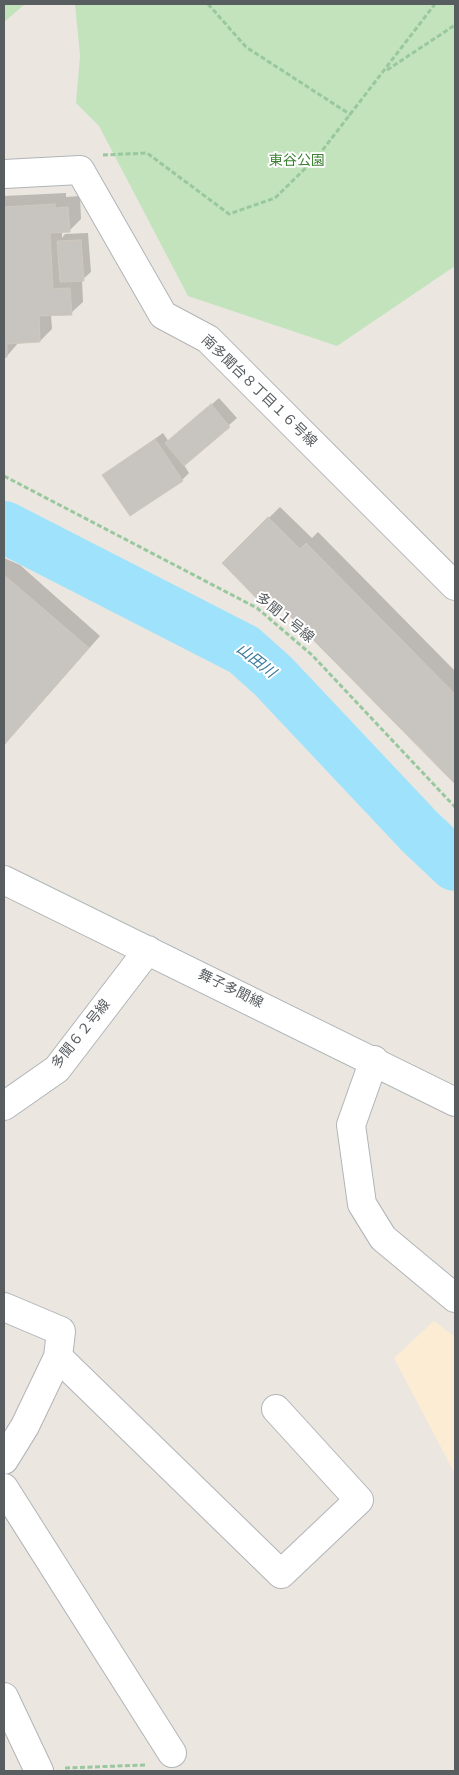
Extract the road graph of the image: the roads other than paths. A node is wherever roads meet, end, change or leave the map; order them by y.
1 (4, 174) edge
2 (455, 586) edge
3 (4, 880) edge
4 (148, 950) junction
5 (374, 1060) junction
6 (455, 1102) edge
7 (4, 1106) edge
8 (455, 1298) edge
9 (4, 1307) edge
10 (59, 1344) junction
11 (276, 1409) dead end
12 (4, 1460) edge
13 (4, 1488) edge
14 (4, 1696) edge
15 (172, 1753) road end
16 (38, 1770) edge

1 - 2 street, 南多聞台８丁目１６号線
3 - 4 street, 舞子多聞線
4 - 5 street, 舞子多聞線
4 - 7 street, 多聞６２号線
5 - 6 street, 舞子多聞線
5 - 8 street
9 - 10 street
10 - 11 street
10 - 12 street
13 - 15 street
14 - 16 street

